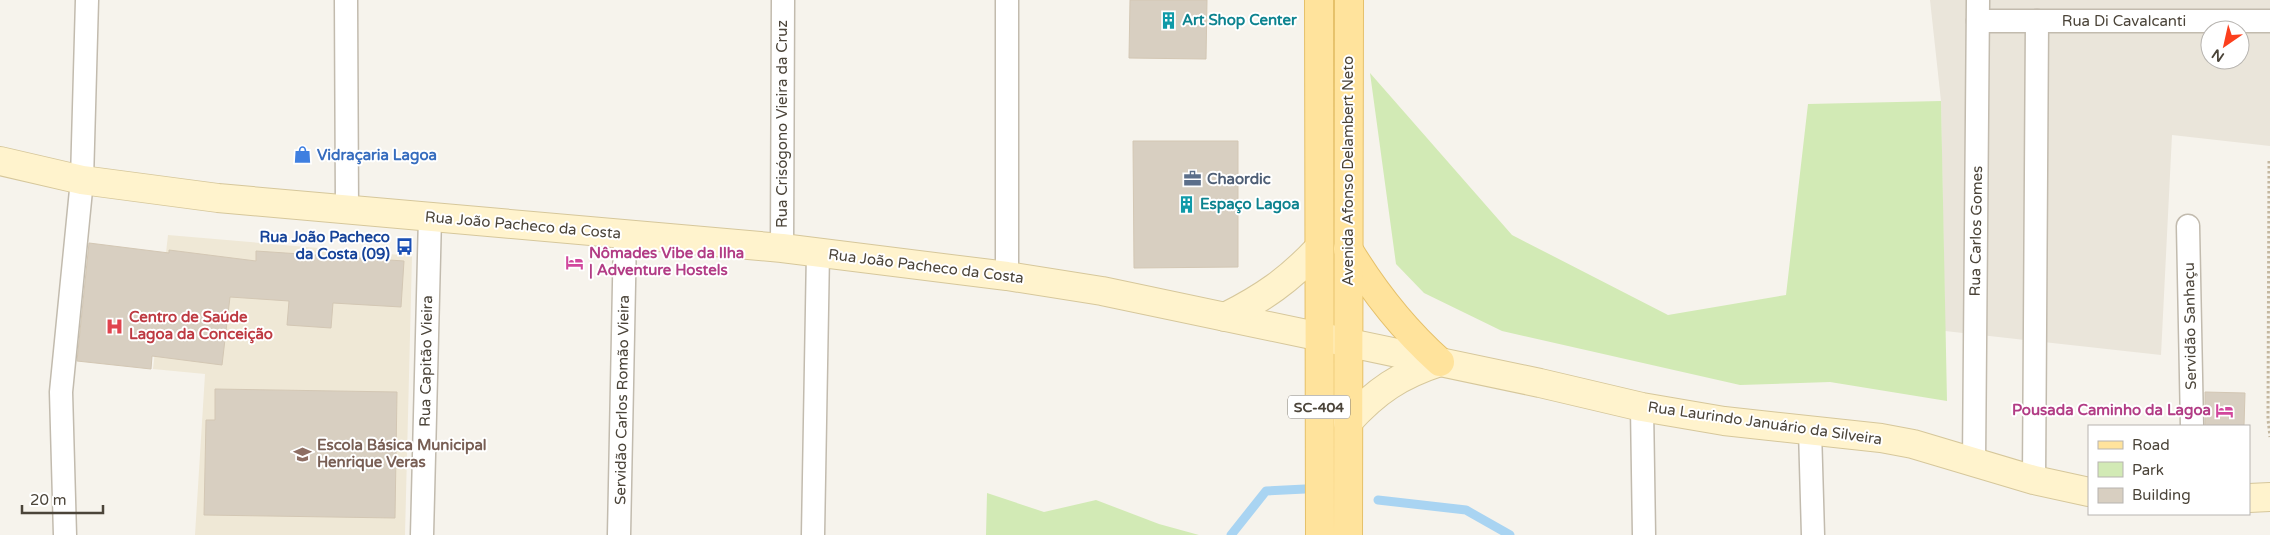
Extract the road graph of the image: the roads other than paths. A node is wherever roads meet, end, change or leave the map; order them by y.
1 (87, 0) edge
2 (346, 0) edge
3 (783, 0) edge
4 (1007, 0) edge
5 (1319, 0) edge
6 (1349, 0) edge
7 (1978, 11) edge
8 (2037, 21) junction
9 (2270, 21) edge
10 (0, 161) edge
11 (82, 180) junction
12 (347, 210) junction
13 (430, 217) junction
14 (2188, 226) dead end
15 (625, 234) junction
16 (782, 248) junction
17 (1318, 249) junction
18 (1348, 249) junction
19 (818, 252) junction
20 (1007, 276) junction
21 (1225, 317) junction
22 (1318, 336) junction
23 (1347, 342) junction
24 (1440, 362) junction
25 (1642, 406) junction
26 (1348, 422) junction
27 (2192, 425) edge
28 (1810, 430) junction
29 (1974, 462) junction
30 (2034, 480) junction
31 (2088, 492) edge
32 (2270, 497) edge
33 (2250, 498) edge
34 (65, 535) edge
35 (422, 535) edge
36 (620, 535) edge
37 (813, 535) edge
38 (1320, 535) edge
39 (1348, 535) edge
40 (1644, 535) edge
41 (1813, 535) edge

1 - 11 street
2 - 12 street
3 - 16 street, Rua Crisógono Vieira da Cruz
4 - 20 street
5 - 17 main road, Avenida Afonso Delambert Neto
6 - 18 main road, Avenida Afonso Delambert Neto
7 - 8 street, Rua Di Cavalcanti
7 - 29 street, Rua Carlos Gomes
8 - 9 street, Rua Di Cavalcanti
8 - 30 street
10 - 11 street, Rua João Pacheco da Costa
11 - 12 street, Rua João Pacheco da Costa
11 - 34 street
12 - 13 street, Rua João Pacheco da Costa
13 - 15 street, Rua João Pacheco da Costa
13 - 35 street, Rua Capitão Vieira
14 - 27 street, Servidão Sanhaçu
15 - 16 street, Rua João Pacheco da Costa
15 - 36 street, Servidão Carlos Romão Vieira
16 - 19 street, Rua João Pacheco da Costa
17 - 21 street
17 - 22 main road, Avenida Afonso Delambert Neto
18 - 23 main road, Avenida Afonso Delambert Neto / SC-404
18 - 24 main road
19 - 20 street, Rua João Pacheco da Costa
19 - 37 street
20 - 21 street, Rua João Pacheco da Costa
21 - 22 street, Rua João Pacheco da Costa
22 - 23 street, Rua João Pacheco da Costa
22 - 38 main road, SC-404
23 - 24 street, Rua Laurindo Januário da Silveira
23 - 26 main road, SC-404
24 - 25 street, Rua Laurindo Januário da Silveira
24 - 26 street, Rua Laurindo Januário da Silveira
25 - 28 street, Rua Laurindo Januário da Silveira
25 - 40 street
26 - 39 main road, SC-404
28 - 29 street, Rua Laurindo Januário da Silveira
28 - 41 street
29 - 30 street, Rua Laurindo Januário da Silveira
30 - 31 street, Rua Laurindo Januário da Silveira
32 - 33 street

